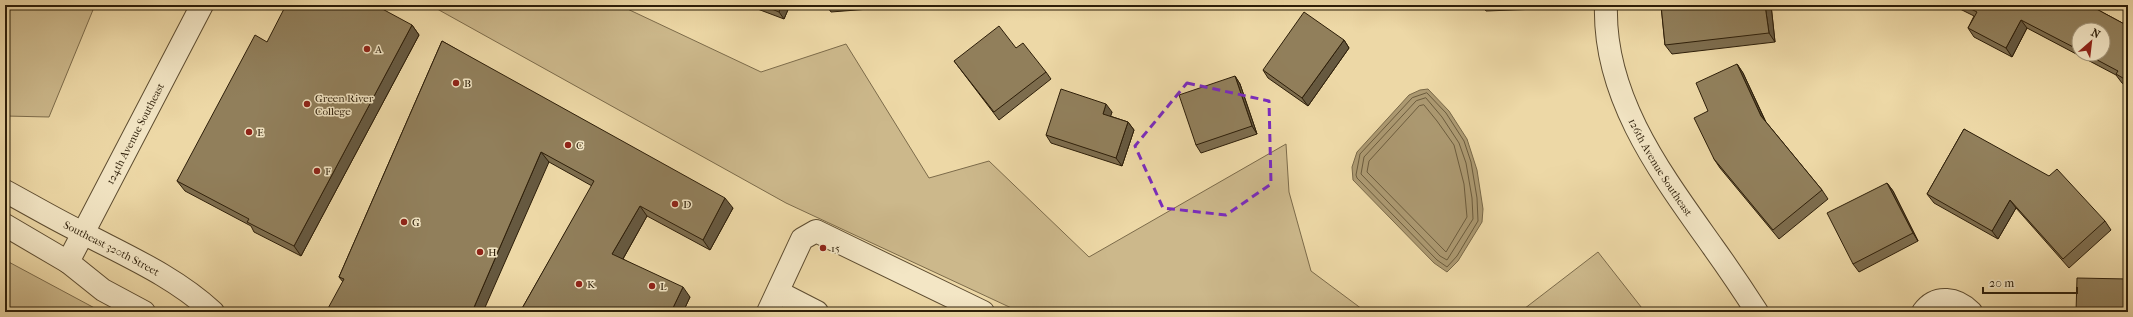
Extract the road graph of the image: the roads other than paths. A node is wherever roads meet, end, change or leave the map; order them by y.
1 (202, 5) edge
2 (1606, 5) edge
3 (5, 191) edge
4 (5, 224) edge
5 (84, 234) junction
6 (68, 262) junction
7 (778, 292) junction
8 (144, 312) edge
9 (213, 312) edge
10 (768, 312) edge
11 (817, 312) edge
12 (983, 312) edge
13 (1758, 312) edge
14 (1923, 312) edge
15 (1971, 312) edge

1 - 5 street, 124th Avenue Southeast
2 - 13 street, 126th Avenue Southeast
3 - 5 street, Southeast 320th Street
4 - 6 street
5 - 6 street, 124th Avenue Southeast
5 - 9 street, Southeast 320th Street
6 - 8 street
7 - 10 street
7 - 11 street
7 - 12 street
14 - 15 street

